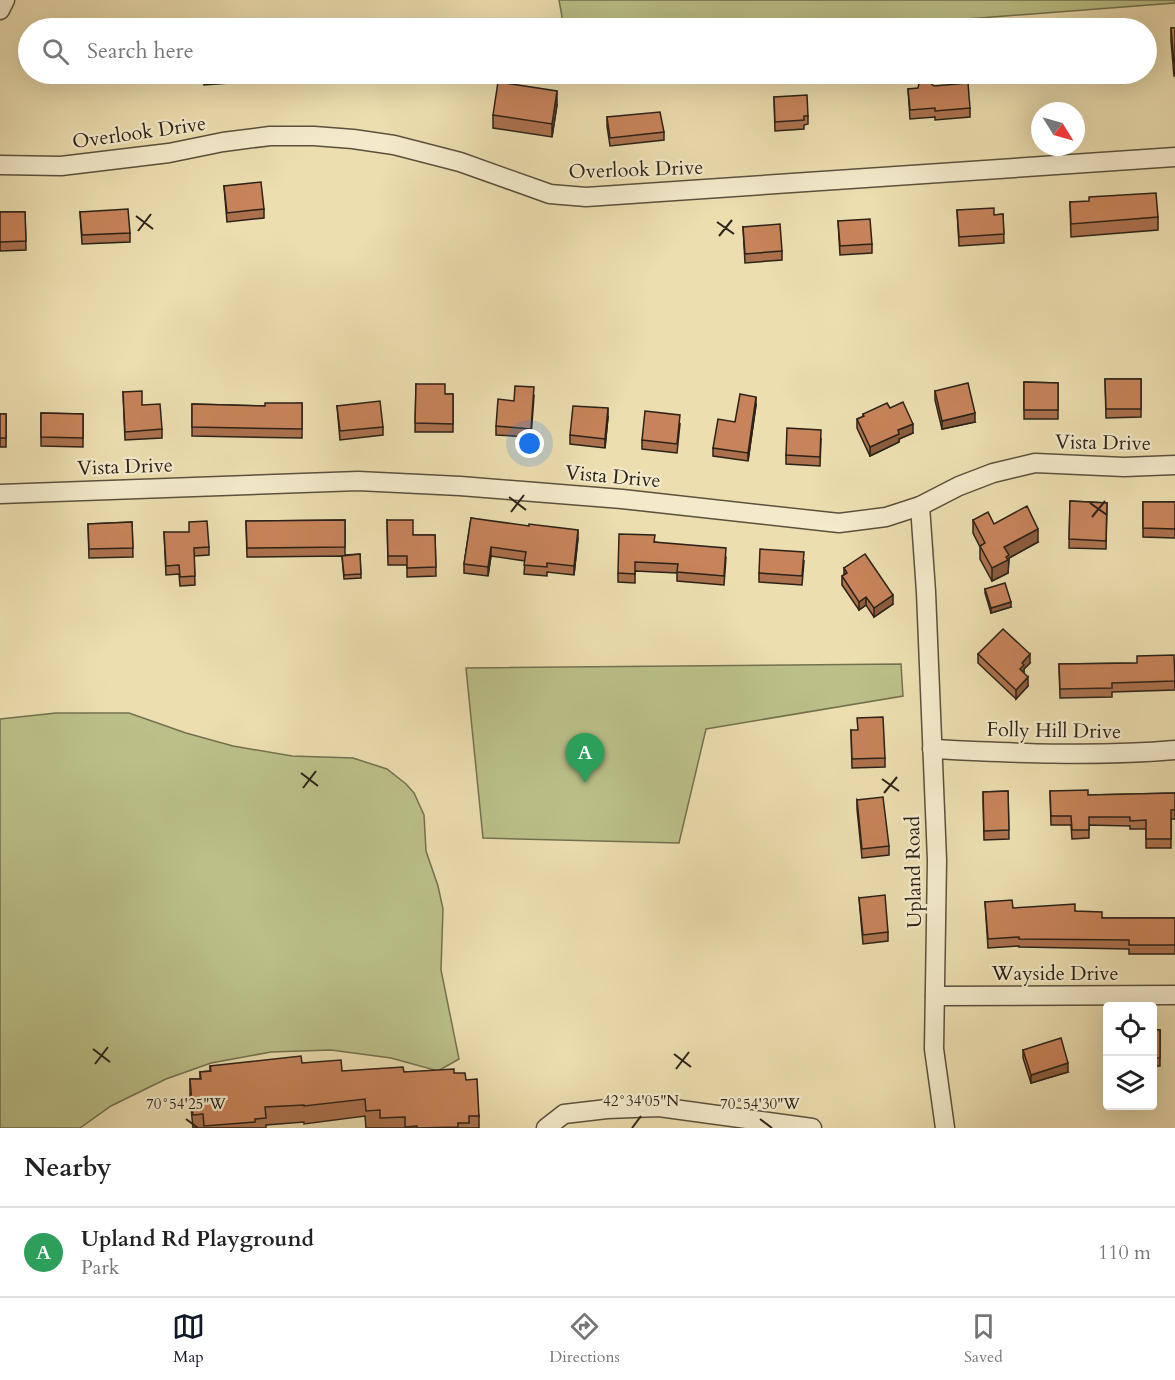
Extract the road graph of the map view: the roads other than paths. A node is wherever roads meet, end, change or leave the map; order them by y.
1 (5, 0) edge
2 (0, 10) edge
3 (1175, 157) edge
4 (0, 165) edge
5 (1175, 465) edge
6 (0, 494) edge
7 (920, 506) junction
8 (932, 749) junction
9 (1175, 750) edge
10 (1175, 995) edge
11 (935, 996) junction
12 (756, 1124) edge
13 (546, 1128) edge
14 (812, 1128) edge
15 (945, 1128) edge

1 - 2 street
3 - 4 street, Overlook Drive
5 - 7 street, Vista Drive
6 - 7 street, Vista Drive
7 - 8 street, Upland Road
8 - 9 street, Folly Hill Drive
8 - 11 street, Upland Road
10 - 11 street, Wayside Drive
11 - 15 street, Upland Road
12 - 13 street
12 - 14 street

